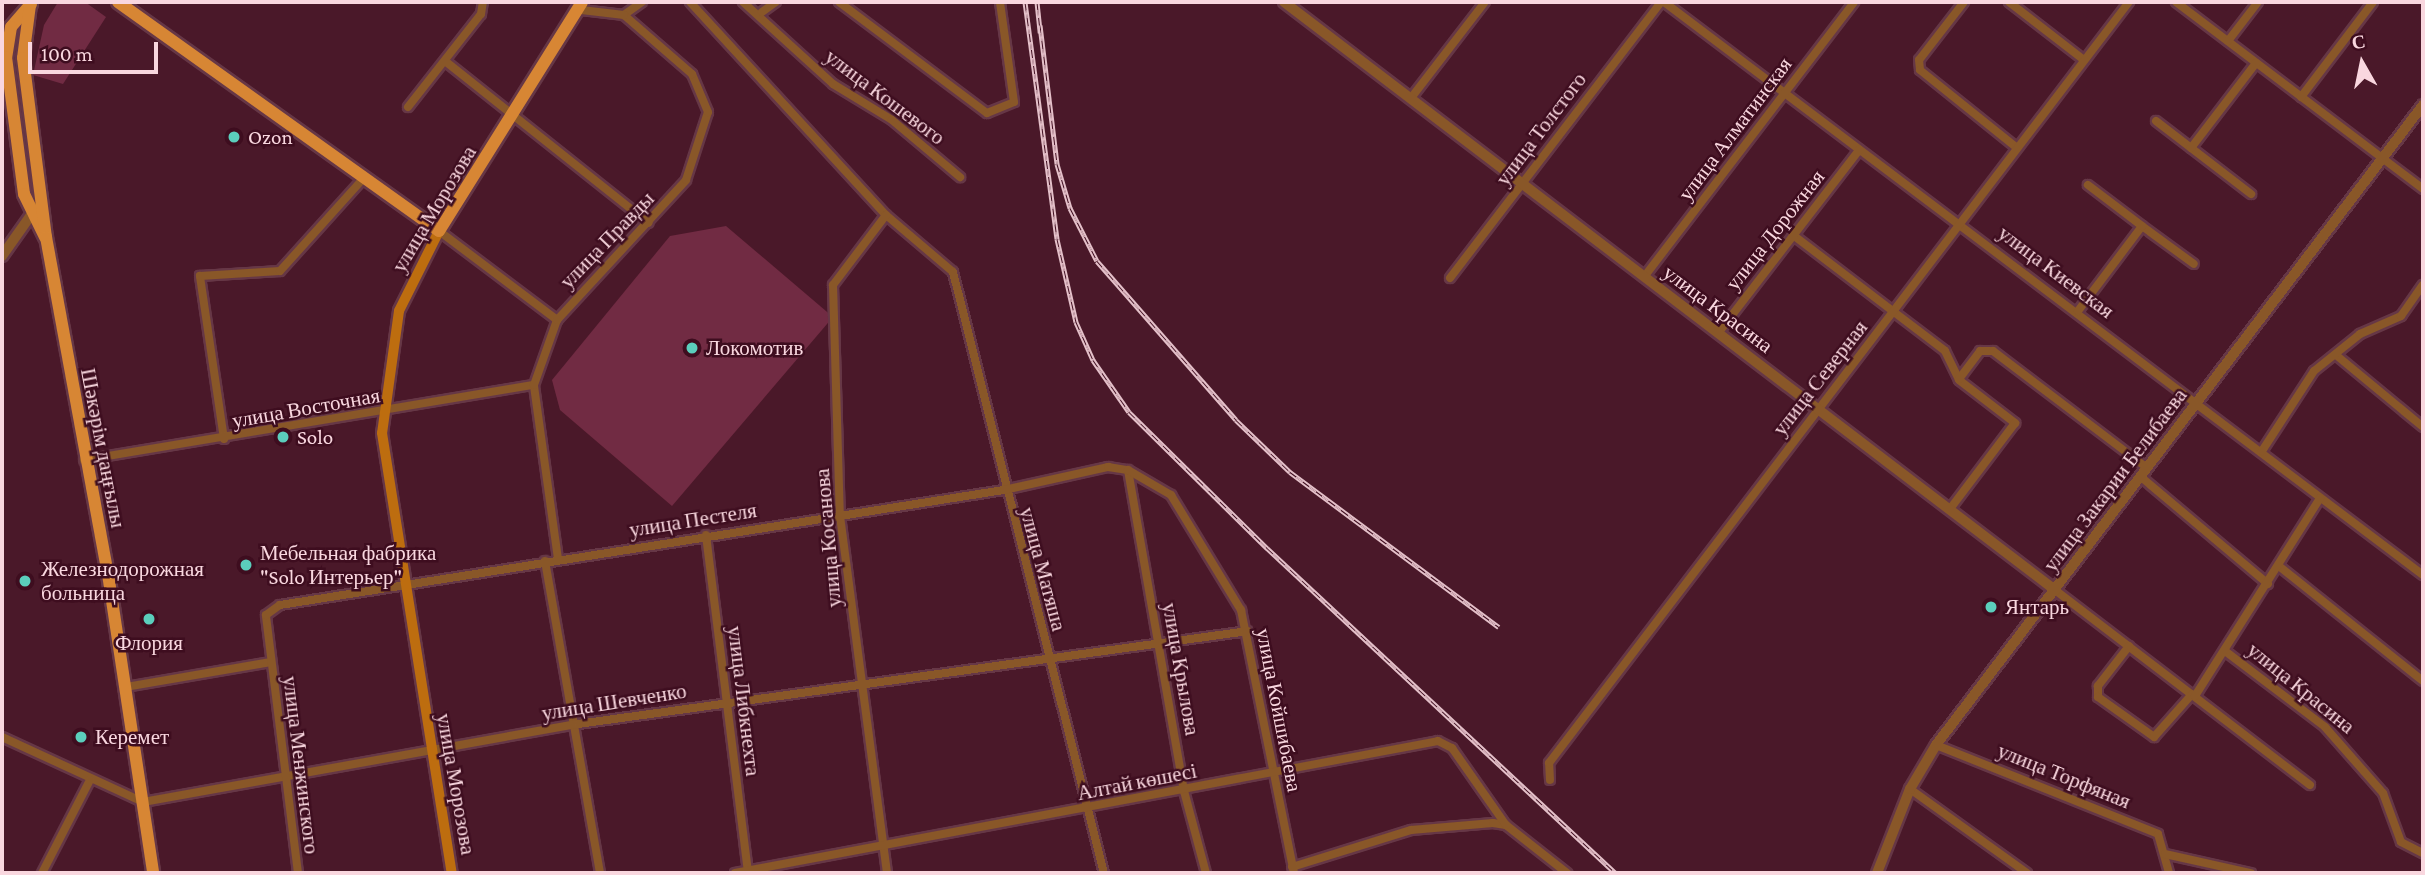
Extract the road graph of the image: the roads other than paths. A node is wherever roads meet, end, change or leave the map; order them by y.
1 (483, 2) edge
2 (642, 2) edge
3 (690, 2) edge
4 (743, 2) edge
5 (776, 2) edge
6 (839, 2) edge
7 (1000, 2) edge
8 (1284, 2) edge
9 (1485, 2) edge
10 (1663, 2) edge
11 (1854, 2) edge
12 (1964, 2) edge
13 (2009, 2) edge
14 (2129, 2) edge
15 (2176, 2) edge
16 (2258, 2) edge
17 (2372, 2) edge
18 (117, 3) edge
19 (32, 5) edge
20 (582, 6) edge
21 (762, 12) junction
22 (624, 15) junction
23 (6, 26) edge
24 (2, 40) edge
25 (2228, 41) junction
26 (2, 59) edge
27 (2084, 60) junction
28 (445, 61) junction
29 (2256, 63) junction
30 (9, 78) junction
31 (1783, 93) junction
32 (2301, 97) junction
33 (1410, 98) junction
34 (2423, 106) edge
35 (408, 107) dead end
36 (514, 115) junction
37 (2156, 121) dead end
38 (2017, 148) junction
39 (2191, 148) junction
40 (1859, 150) junction
41 (2383, 158) junction
42 (960, 177) dead end
43 (361, 181) junction
44 (1521, 184) junction
45 (2088, 185) dead end
46 (2423, 189) edge
47 (2251, 194) dead end
48 (45, 196) junction
49 (886, 215) junction
50 (30, 217) junction
51 (649, 223) junction
52 (1961, 223) junction
53 (2142, 226) junction
54 (439, 231) junction
55 (1793, 235) junction
56 (46, 237) junction
57 (2, 256) edge
58 (2194, 264) dead end
59 (1450, 278) dead end
60 (1644, 278) junction
61 (2423, 285) edge
62 (2078, 311) junction
63 (1893, 312) junction
64 (557, 320) junction
65 (1718, 332) junction
66 (2336, 355) junction
67 (1959, 379) junction
68 (534, 385) junction
69 (2197, 402) junction
70 (1817, 409) junction
71 (382, 413) junction
72 (2423, 427) edge
73 (224, 439) junction
74 (2262, 452) junction
75 (84, 460) junction
76 (2147, 468) junction
77 (1128, 470) junction
78 (2141, 477) junction
79 (1004, 490) junction
80 (2320, 498) junction
81 (1950, 509) junction
82 (840, 516) junction
83 (706, 535) junction
84 (558, 559) junction
85 (545, 561) junction
86 (2280, 566) junction
87 (2423, 575) edge
88 (2268, 584) junction
89 (402, 586) junction
90 (2056, 590) junction
91 (266, 615) joint
92 (1248, 631) junction
93 (1159, 644) junction
94 (2129, 646) junction
95 (2225, 651) junction
96 (1048, 658) junction
97 (270, 662) junction
98 (2423, 681) edge
99 (860, 684) junction
100 (126, 687) junction
101 (2193, 695) junction
102 (727, 702) junction
103 (578, 724) junction
104 (2, 737) edge
105 (1936, 745) junction
106 (430, 751) junction
107 (1272, 773) junction
108 (281, 777) junction
109 (90, 780) junction
110 (1550, 780) dead end
111 (2310, 785) dead end
112 (1910, 789) junction
113 (1184, 791) junction
114 (142, 802) junction
115 (1088, 810) junction
116 (1506, 825) junction
117 (882, 847) junction
118 (2423, 853) edge
119 (2165, 854) junction
120 (1293, 870) edge
121 (748, 871) junction
122 (42, 873) edge
123 (153, 873) edge
124 (298, 873) edge
125 (452, 873) edge
126 (600, 873) edge
127 (736, 873) edge
128 (887, 873) edge
129 (1104, 873) edge
130 (1206, 873) edge
131 (1567, 873) edge
132 (1877, 873) edge
133 (2026, 873) edge
134 (2169, 873) edge
135 (2251, 873) edge

1 - 28 street
2 - 22 street
3 - 49 street
4 - 21 street, улица Кошевого
5 - 21 street
6 - 7 street
8 - 33 street, улица Красина
9 - 33 street
10 - 31 street, улица Киевская
10 - 44 street, улица Толстого
11 - 31 street, улица Алматинская
12 - 38 street
13 - 27 street
14 - 27 street, улица Северная
15 - 25 street
16 - 25 street
17 - 32 street
18 - 43 main road
19 - 23 main road
19 - 48 main road, Шәкәрім даңғылы
20 - 22 street
20 - 36 main road, улица Морозова
21 - 42 street, улица Кошевого
22 - 51 street, улица Правды
23 - 24 street
23 - 30 main road
25 - 29 street
26 - 30 main road
27 - 38 street, улица Северная
28 - 35 street
28 - 36 street
29 - 32 street
29 - 39 street
30 - 50 main road
31 - 40 street, улица Киевская
31 - 60 street, улица Алматинская
32 - 41 street
33 - 44 street, улица Красина
34 - 41 street, улица Закарии Белибаева
36 - 51 street
36 - 54 main road, улица Морозова
37 - 39 street
38 - 52 street, улица Северная
39 - 47 street
40 - 52 street, улица Киевская
40 - 55 street, улица Дорожная
41 - 46 street
41 - 69 street, улица Закарии Белибаева
43 - 54 main road
43 - 73 street
44 - 59 street, улица Толстого
44 - 60 street, улица Красина
45 - 53 street
48 - 50 street
48 - 56 main road, Шәкәрім даңғылы
49 - 79 street, улица Матяша
49 - 82 street, улица Косанова
50 - 56 main road, Шәкәрім даңғылы
50 - 57 street
51 - 64 street, улица Правды
52 - 62 street, улица Киевская
52 - 63 street, улица Северная
53 - 58 street
53 - 62 street
54 - 64 street
54 - 71 main road, улица Морозова
55 - 63 street
55 - 65 street, улица Дорожная
56 - 75 main road, Шәкәрім даңғылы
60 - 65 street, улица Красина
61 - 66 street
62 - 69 street, улица Киевская
63 - 67 street
63 - 70 street, улица Северная
64 - 68 street, улица Правды
65 - 70 street, улица Красина
66 - 72 street
66 - 74 street
67 - 76 street
67 - 81 street
68 - 71 street, улица Восточная
68 - 84 street, улица Правды
69 - 74 street, улица Киевская
69 - 76 street, улица Закарии Белибаева
70 - 81 street, улица Красина
70 - 110 street, улица Северная
71 - 73 street, улица Восточная
71 - 89 main road, улица Морозова
73 - 75 street, улица Восточная
74 - 80 street, улица Киевская
75 - 100 main road, Шәкәрім даңғылы
76 - 78 street, улица Закарии Белибаева
77 - 79 street, улица Пестеля
77 - 92 street, улица Койшибаева
77 - 93 street, улица Крылова
78 - 88 street
78 - 90 street, улица Закарии Белибаева
79 - 82 street, улица Пестеля
79 - 96 street, улица Матяша
80 - 86 street, улица Красина
80 - 87 street, улица Киевская
81 - 90 street, улица Красина
82 - 83 street, улица Пестеля
82 - 99 street, улица Косанова
83 - 84 street, улица Пестеля
83 - 102 street, улица Либкнехта
84 - 85 street, улица Пестеля
85 - 89 street, улица Пестеля
85 - 103 street
86 - 88 street, улица Красина
86 - 98 street
88 - 95 street, улица Красина
89 - 91 street, улица Пестеля
89 - 106 main road, улица Морозова
90 - 94 street, улица Красина
90 - 105 street, улица Закарии Белибаева
91 - 97 street, улица Менжинского
92 - 93 street, улица Шевченко
92 - 107 street, улица Койшибаева
93 - 96 street, улица Шевченко
93 - 113 street, улица Крылова
94 - 101 street, улица Красина
94 - 101 street, улица Красина
95 - 101 street, улица Красина
95 - 118 street, улица Красина
96 - 99 street, улица Шевченко
96 - 115 street, улица Матяша
97 - 100 street, улица Менжинского
97 - 108 street, улица Менжинского
99 - 102 street, улица Шевченко
99 - 117 street, улица Косанова
100 - 114 main road, Шәкәрім даңғылы
101 - 111 street, улица Красина
102 - 103 street, улица Шевченко
102 - 121 street, улица Либкнехта
103 - 106 street, улица Шевченко
103 - 126 street
104 - 109 street
105 - 112 street, улица Закарии Белибаева
105 - 119 street, улица Торфяная
106 - 108 street, улица Шевченко
106 - 125 main road, улица Морозова
107 - 113 street, Алтай көшесі
107 - 116 street, Алтай көшесі
107 - 120 street, улица Койшибаева
108 - 114 street, улица Шевченко
108 - 124 street, улица Менжинского
109 - 114 street
109 - 122 street
112 - 132 street, улица Закарии Белибаева
112 - 133 street
113 - 115 street, Алтай көшесі
113 - 130 street, улица Крылова
114 - 123 main road, Шәкәрім даңғылы
115 - 117 street, Алтай көшесі
115 - 129 street, улица Матяша
116 - 120 street
116 - 131 street, Алтай көшесі
117 - 121 street, Алтай көшесі
117 - 128 street, улица Косанова
119 - 134 street, улица Торфяная
119 - 135 street
121 - 127 street, Алтай көшесі

